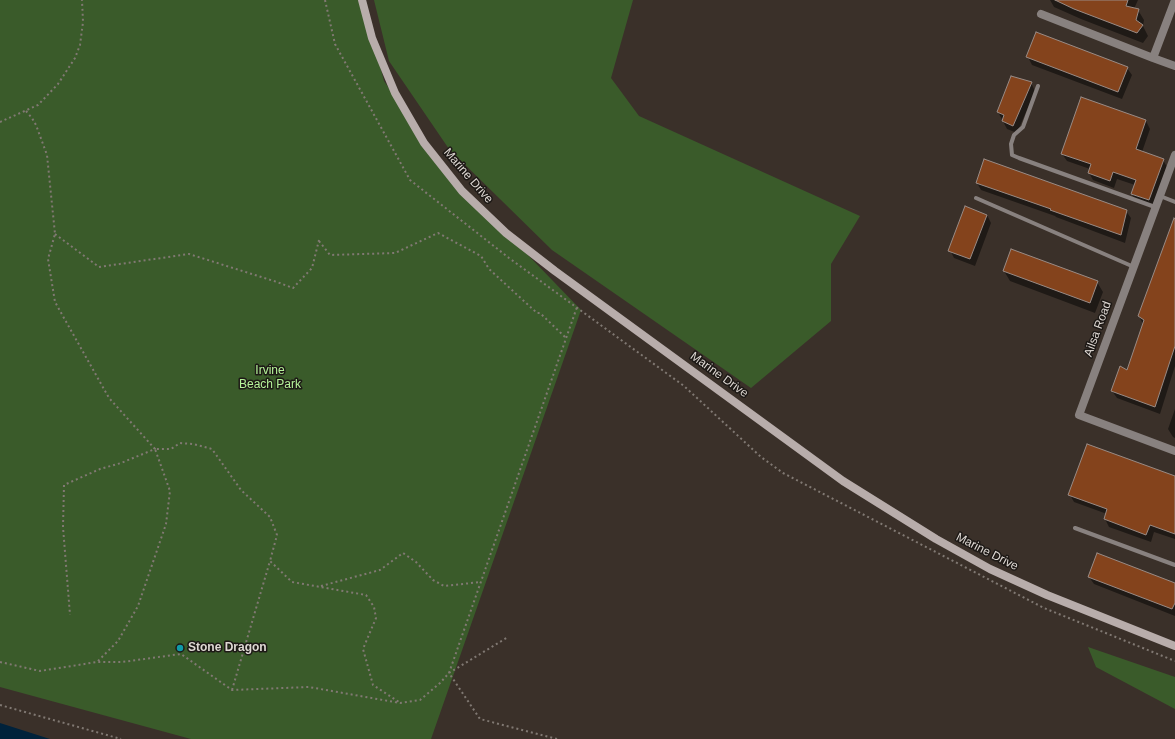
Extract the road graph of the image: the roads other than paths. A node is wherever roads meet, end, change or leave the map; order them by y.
1 (362, 0) edge
2 (1175, 0) edge
3 (1041, 14) dead end
4 (1153, 58) junction
5 (1175, 66) edge
6 (1038, 86) dead end
7 (1175, 156) edge
8 (1160, 196) junction
9 (976, 198) dead end
10 (1175, 202) edge
11 (1156, 207) junction
12 (1134, 267) junction
13 (1175, 451) edge
14 (1075, 528) dead end
15 (1175, 565) edge
16 (1175, 646) edge

1 - 16 street, Marine Drive
2 - 4 street
3 - 4 street
4 - 5 street
6 - 11 lane
7 - 8 street, Ailsa Road
8 - 10 lane
8 - 11 street, Ailsa Road
9 - 12 lane
11 - 12 street, Ailsa Road
12 - 13 street, Ailsa Road
14 - 15 lane

